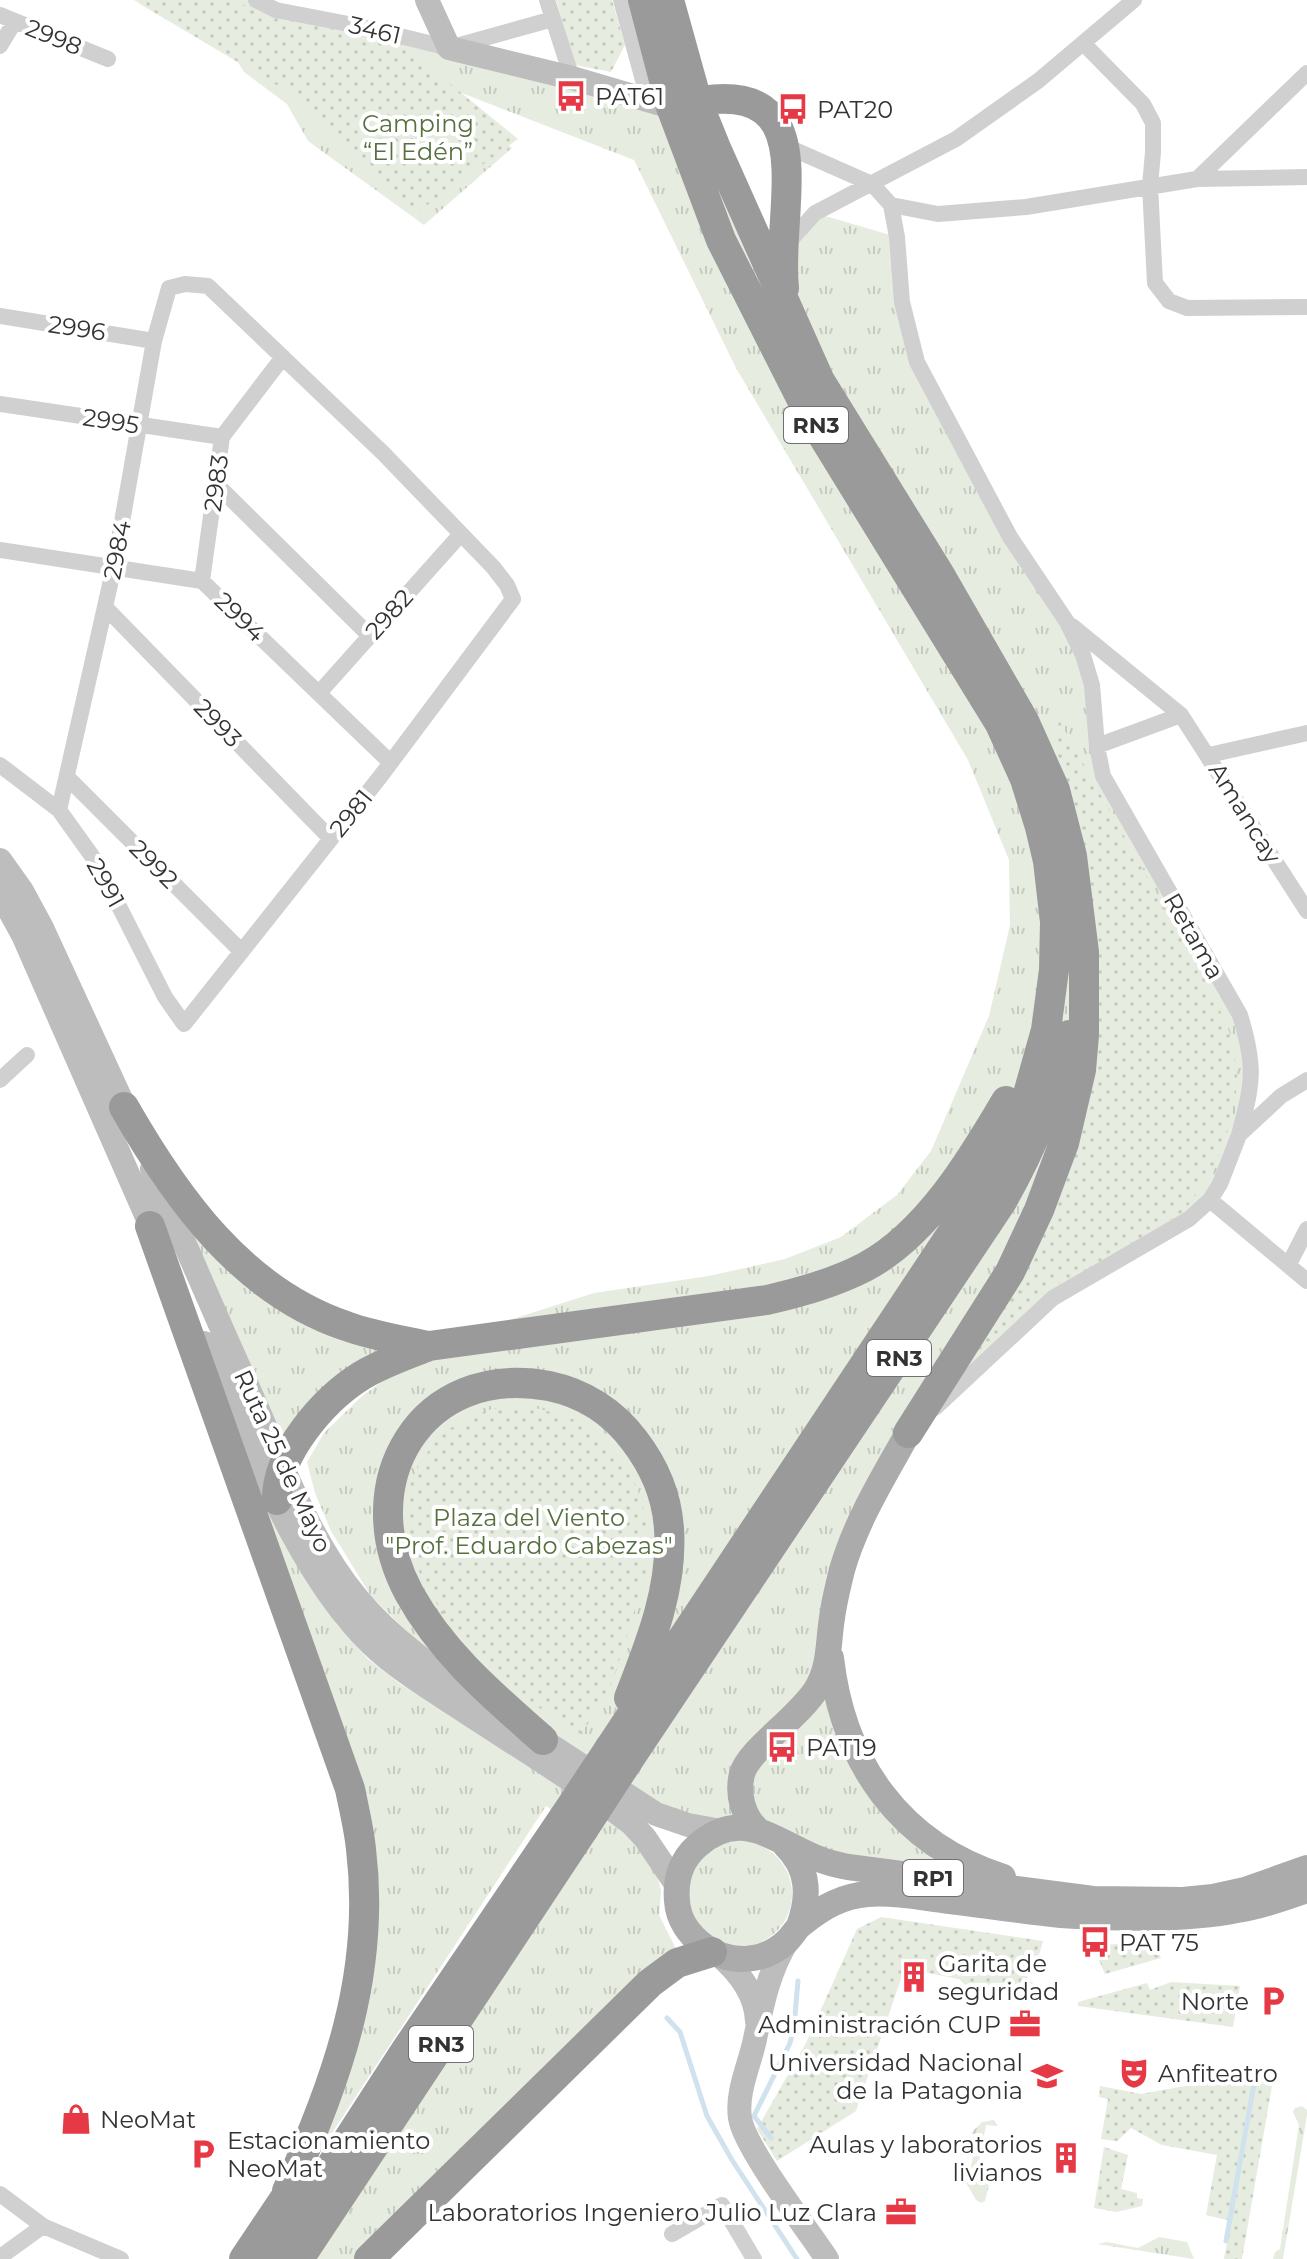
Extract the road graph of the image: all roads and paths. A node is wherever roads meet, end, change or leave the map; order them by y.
1 (256, 0) edge
2 (427, 0) edge
3 (547, 0) edge
4 (621, 0) edge
5 (643, 0) edge
6 (669, 0) edge
7 (1119, 0) edge
8 (1134, 0) edge
9 (7, 18) edge
10 (553, 19) junction
11 (1101, 30) junction
12 (1084, 44) junction
13 (0, 46) edge
14 (449, 48) junction
15 (108, 59) dead end
16 (572, 78) junction
17 (1303, 80) edge
18 (672, 103) junction
19 (786, 146) junction
20 (1307, 177) edge
21 (1197, 179) junction
22 (872, 184) junction
23 (1150, 186) junction
24 (891, 205) junction
25 (782, 251) junction
26 (1307, 307) edge
27 (788, 312) junction
28 (0, 316) edge
29 (154, 341) junction
30 (283, 357) junction
31 (0, 404) edge
32 (140, 425) junction
33 (222, 437) junction
34 (216, 484) junction
35 (460, 535) junction
36 (0, 550) edge
37 (114, 567) junction
38 (202, 581) junction
39 (105, 607) junction
40 (1067, 622) junction
41 (370, 636) junction
42 (319, 693) junction
43 (1181, 715) junction
44 (1307, 733) edge
45 (1097, 746) junction
46 (1209, 755) junction
47 (390, 762) junction
48 (0, 765) edge
49 (67, 777) junction
50 (59, 810) junction
51 (330, 838) junction
52 (0, 860) edge
53 (0, 893) edge
54 (1307, 911) edge
55 (1079, 917) junction
56 (240, 950) junction
57 (1052, 996) junction
58 (184, 1024) joint
59 (27, 1055) dead end
60 (0, 1080) edge
61 (1307, 1080) edge
62 (124, 1107) junction
63 (1239, 1135) junction
64 (1210, 1200) junction
65 (150, 1226) junction
66 (1307, 1229) edge
67 (1289, 1264) junction
68 (1307, 1281) edge
69 (429, 1346) junction
70 (908, 1433) junction
71 (282, 1466) junction
72 (277, 1500) junction
73 (830, 1642) junction
74 (543, 1740) junction
75 (619, 1755) junction
76 (573, 1824) junction
77 (721, 1831) junction
78 (768, 1835) junction
79 (1307, 1868) edge
80 (676, 1884) junction
81 (1307, 1890) edge
82 (1093, 1899) junction
83 (793, 1933) junction
84 (715, 1953) junction
85 (758, 2024) junction
86 (406, 2050) junction
87 (287, 2191) junction
88 (0, 2194) edge
89 (43, 2226) junction
90 (672, 2234) dead end
91 (22, 2241) junction
92 (0, 2257) edge
93 (14, 2259) edge
94 (121, 2259) edge
95 (244, 2259) edge
96 (271, 2259) edge
97 (299, 2259) edge
98 (369, 2259) edge
99 (754, 2259) edge
100 (827, 2259) edge

1 - 14 street, 3461
2 - 14 main road
3 - 10 street
4 - 18 street
5 - 18 highway, RN3
6 - 18 highway, RN3
7 - 11 street
8 - 11 street
9 - 13 street
9 - 15 street, 2998
10 - 14 street
10 - 16 street
11 - 12 street
12 - 22 street
12 - 23 street
14 - 16 main road
16 - 18 main road
17 - 21 street
18 - 19 highway
18 - 27 highway, RN3
18 - 57 highway, RN3
19 - 22 street
19 - 25 highway
20 - 21 street
21 - 23 street
22 - 24 street
22 - 25 street
23 - 24 street
23 - 26 street
24 - 40 street
25 - 27 highway
27 - 55 highway, RN3
28 - 29 street, 2996
29 - 30 street, 2984
29 - 32 street, 2984
30 - 33 street, 2983
30 - 35 street
31 - 32 street, 2995
32 - 33 street, 2995
32 - 37 street, 2984
33 - 34 street, 2983
34 - 38 street, 2983
34 - 41 street
35 - 41 street, 2982
35 - 47 street, 2981
36 - 37 street, 2994
37 - 38 street, 2994
37 - 39 street, 2984
38 - 42 street, 2994
39 - 49 street, 2984
39 - 51 street, 2993
40 - 43 street, Amancay
40 - 45 street, Retama
41 - 42 street, 2982
42 - 47 street, 2994
43 - 45 street
43 - 46 street, Amancay
44 - 46 street
45 - 63 street, Retama
46 - 54 street, Amancay
47 - 51 street, 2981
48 - 50 street, 2991
49 - 50 street, 2984
49 - 56 street, 2992
50 - 58 street, 2991
51 - 56 street, 2981
52 - 62 main road, Ruta 25 de Mayo
53 - 65 main road, Ruta 25 de Mayo
55 - 70 highway
55 - 75 highway, RN3
56 - 58 street, 2981
57 - 69 highway
57 - 75 highway, RN3
59 - 60 street
61 - 63 street
62 - 69 highway
62 - 71 main road, Ruta 25 de Mayo
63 - 64 street, Retama
64 - 67 street
64 - 70 street
65 - 72 main road, Ruta 25 de Mayo
65 - 87 highway
66 - 67 street
67 - 68 street
69 - 71 highway
70 - 73 main road
71 - 72 highway
71 - 74 main road, Ruta 25 de Mayo
72 - 80 main road, Ruta 25 de Mayo
73 - 78 main road
73 - 82 main road
74 - 75 highway
74 - 77 main road, Ruta 25 de Mayo
75 - 76 highway, RN3, bridge
76 - 86 highway, RN3
76 - 97 highway, RN3
77 - 78 main road, RP1
77 - 80 main road
78 - 82 main road, RP1
78 - 83 main road
79 - 82 main road, RP1
80 - 84 main road, Ruta 25 de Mayo
81 - 83 main road, RP1
83 - 84 main road, RP1
83 - 85 main road
84 - 85 main road
84 - 98 highway
85 - 100 main road
86 - 87 highway
86 - 96 highway, RN3
87 - 95 highway
88 - 89 street
89 - 91 street
89 - 94 street
90 - 99 street
91 - 92 street
91 - 93 street

